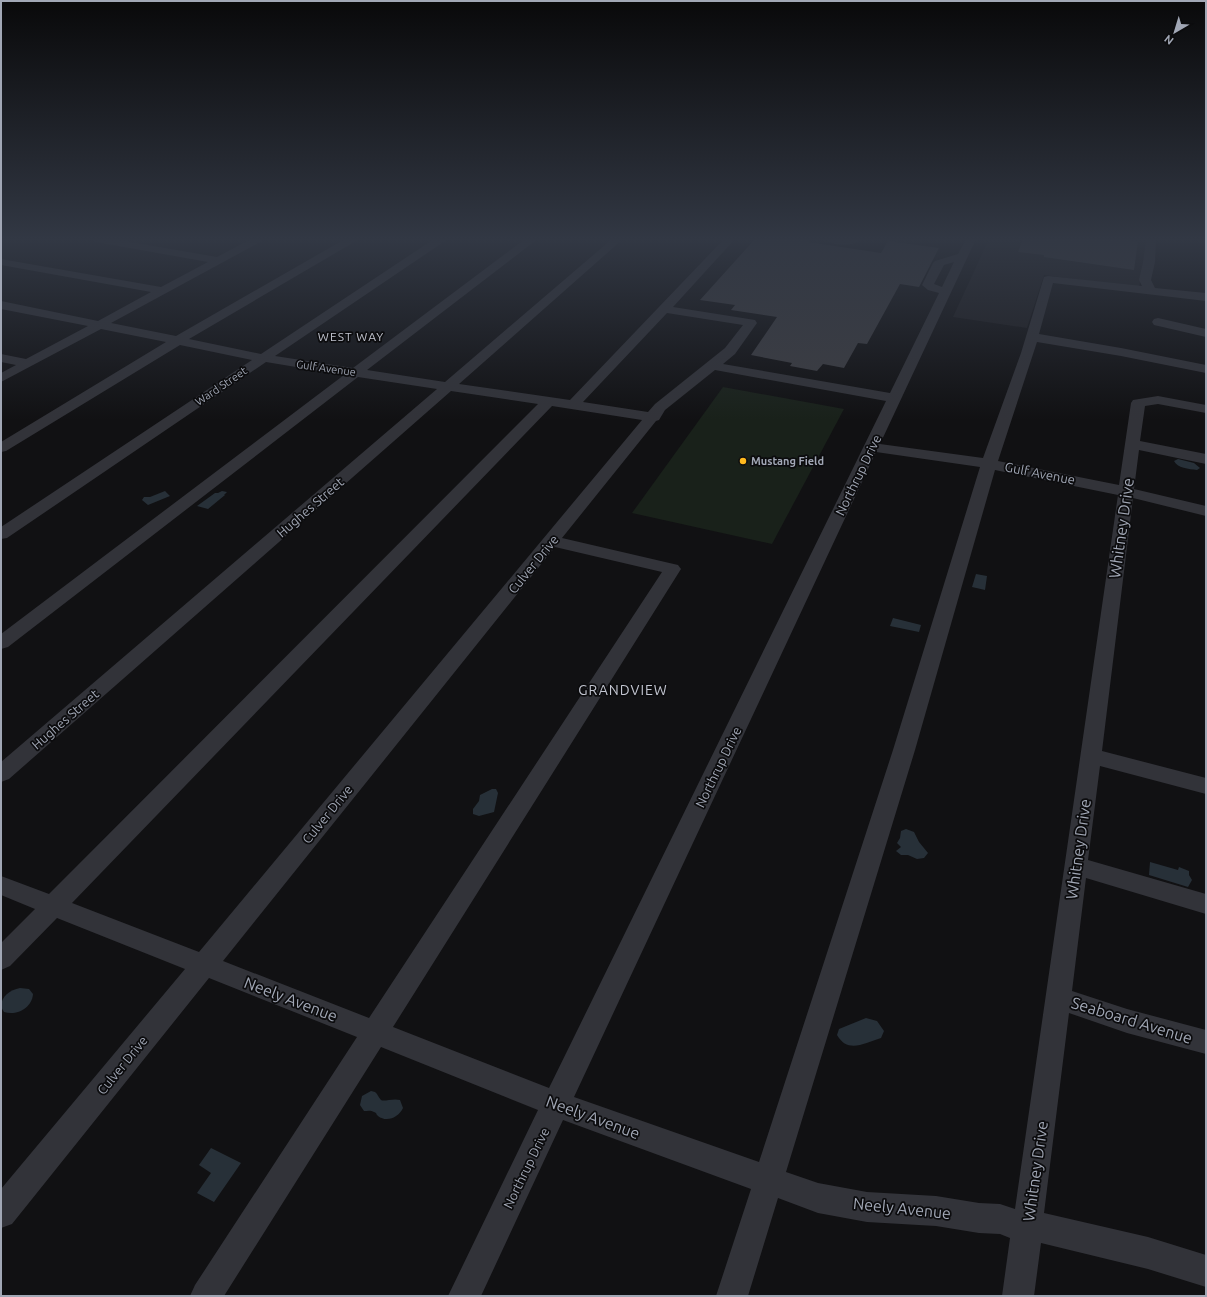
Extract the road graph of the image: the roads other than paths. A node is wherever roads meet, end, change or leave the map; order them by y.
1 (144, 300) edge
2 (248, 300) edge
3 (351, 300) edge
4 (451, 300) edge
5 (548, 300) edge
6 (672, 300) edge
7 (942, 300) edge
8 (1042, 300) edge
9 (1, 305) edge
10 (664, 308) junction
11 (1158, 322) dead end
12 (98, 325) junction
13 (1206, 333) edge
14 (1032, 337) junction
15 (177, 341) junction
16 (1, 358) edge
17 (264, 358) junction
18 (27, 363) junction
19 (712, 366) junction
20 (1206, 370) edge
21 (356, 372) junction
22 (1, 378) edge
23 (449, 386) junction
24 (895, 398) junction
25 (549, 401) junction
26 (574, 404) junction
27 (1206, 409) edge
28 (654, 416) junction
29 (1132, 444) junction
30 (1, 448) edge
31 (872, 448) junction
32 (1206, 459) edge
33 (989, 464) junction
34 (1126, 491) junction
35 (1206, 511) edge
36 (1, 534) edge
37 (552, 541) junction
38 (1, 643) edge
39 (1091, 756) junction
40 (1, 774) edge
41 (1206, 786) edge
42 (1076, 866) junction
43 (1, 885) edge
44 (1206, 904) edge
45 (53, 905) junction
46 (1, 959) edge
47 (204, 965) junction
48 (1058, 998) junction
49 (376, 1032) junction
50 (1206, 1042) edge
51 (556, 1104) junction
52 (769, 1181) junction
53 (1, 1213) edge
54 (1027, 1228) junction
55 (1206, 1271) edge
56 (206, 1296) edge
57 (464, 1296) edge
58 (732, 1296) edge
59 (1018, 1296) edge

1 - 12 street
2 - 15 street
3 - 17 street, Ward Street
4 - 21 street
5 - 23 street, Hughes Street
6 - 10 street
7 - 24 street, Northrup Drive
8 - 14 street
9 - 12 street, Gulf Avenue
10 - 19 street, Culver Drive
10 - 26 street
11 - 13 street
12 - 15 street, Gulf Avenue
12 - 18 street
14 - 20 street
14 - 33 street
15 - 17 street, Gulf Avenue
15 - 30 street
16 - 18 street
17 - 21 street, Gulf Avenue
17 - 36 street, Ward Street
18 - 22 street
19 - 24 street
19 - 28 street, Culver Drive
21 - 23 street, Gulf Avenue
21 - 38 street
23 - 25 street, Gulf Avenue
23 - 40 street, Hughes Street
24 - 31 street, Northrup Drive
25 - 26 street, Gulf Avenue
25 - 45 street
26 - 28 street, Gulf Avenue
27 - 29 street, Whitney Drive
28 - 37 street, Culver Drive
29 - 32 street
29 - 34 street, Whitney Drive
31 - 33 street, Gulf Avenue
31 - 51 street, Northrup Drive
33 - 34 street, Gulf Avenue
33 - 52 street
34 - 35 street, Gulf Avenue
34 - 39 street, Whitney Drive
37 - 47 street, Culver Drive
37 - 49 street
39 - 41 street
39 - 42 street, Whitney Drive
42 - 44 street
42 - 48 street, Whitney Drive
43 - 45 street, Neely Avenue
45 - 46 street
45 - 47 street, Neely Avenue
47 - 49 street, Neely Avenue
47 - 53 street, Culver Drive
48 - 50 street, Seaboard Avenue
48 - 54 street, Whitney Drive
49 - 51 street, Neely Avenue
49 - 56 street
51 - 52 street, Neely Avenue
51 - 57 street, Northrup Drive
52 - 54 street, Neely Avenue
52 - 58 street
54 - 55 street, Neely Avenue
54 - 59 street, Whitney Drive

